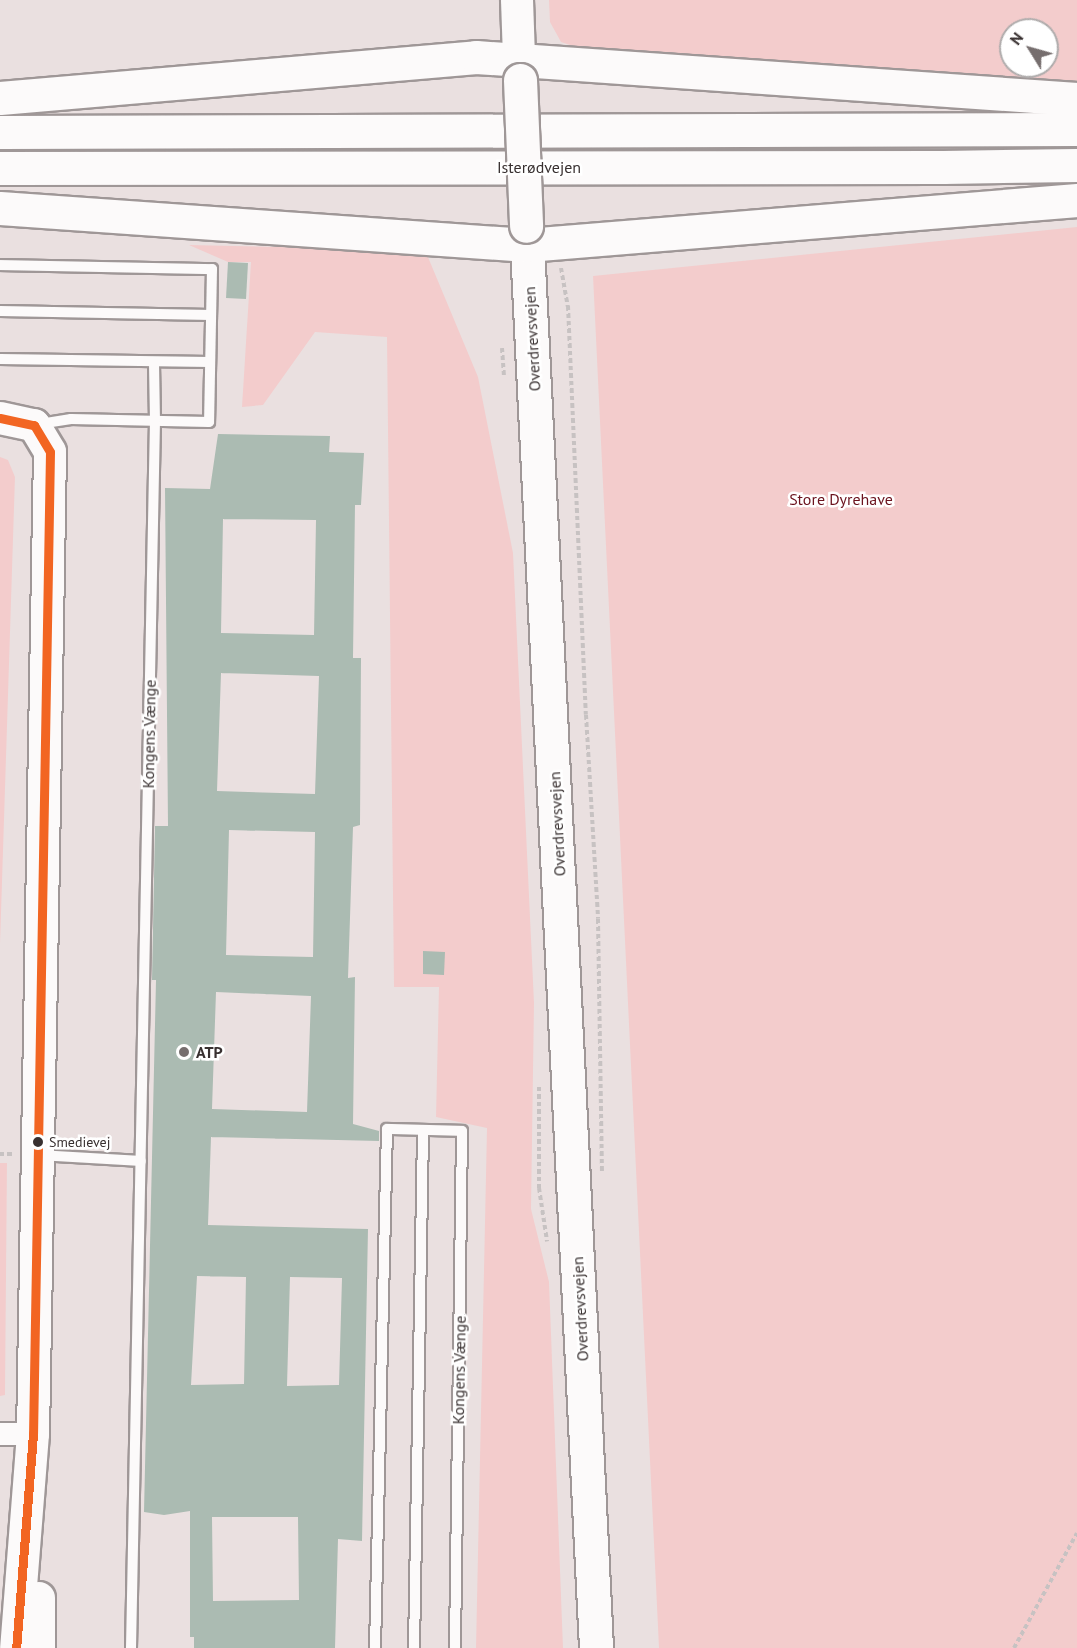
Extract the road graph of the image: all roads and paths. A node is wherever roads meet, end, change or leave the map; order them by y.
1 (517, 0) edge
2 (519, 69) junction
3 (0, 98) edge
4 (1077, 99) edge
5 (1077, 129) edge
6 (0, 132) edge
7 (1077, 165) edge
8 (0, 168) edge
9 (1077, 200) edge
10 (0, 208) edge
11 (535, 238) junction
12 (0, 265) edge
13 (0, 311) edge
14 (211, 315) junction
15 (0, 358) edge
16 (154, 362) junction
17 (210, 362) junction
18 (0, 418) edge
19 (155, 421) junction
20 (34, 424) junction
21 (423, 1130) junction
22 (37, 1155) junction
23 (141, 1161) junction
24 (602, 1176) dead end
25 (0, 1434) edge
26 (33, 1434) junction
27 (32, 1471) junction
28 (1077, 1533) edge
29 (16, 1648) edge
30 (39, 1648) edge
31 (131, 1648) edge
32 (375, 1648) edge
33 (414, 1648) edge
34 (455, 1648) edge
35 (596, 1648) edge
36 (1014, 1648) edge

1 - 2 street, Overdrevsvejen
2 - 3 main road
2 - 4 main road
2 - 11 main road, Overdrevsvejen, bridge
5 - 6 main road
7 - 8 main road, Isterødvejen
9 - 11 main road
10 - 11 main road
11 - 24 path
11 - 35 main road, Overdrevsvejen
12 - 14 lane
13 - 14 lane
14 - 17 lane
15 - 16 lane
16 - 17 lane
16 - 19 lane, Kongens Vænge
17 - 19 lane
18 - 20 street
19 - 20 lane
19 - 23 lane, Kongens Vænge
20 - 22 street
21 - 32 lane, Kongens Vænge
21 - 33 lane
21 - 34 lane, Kongens Vænge
22 - 23 lane
22 - 26 street
23 - 31 lane, Kongens Vænge
25 - 26 street
26 - 27 street
27 - 29 street
27 - 30 street
28 - 36 path

